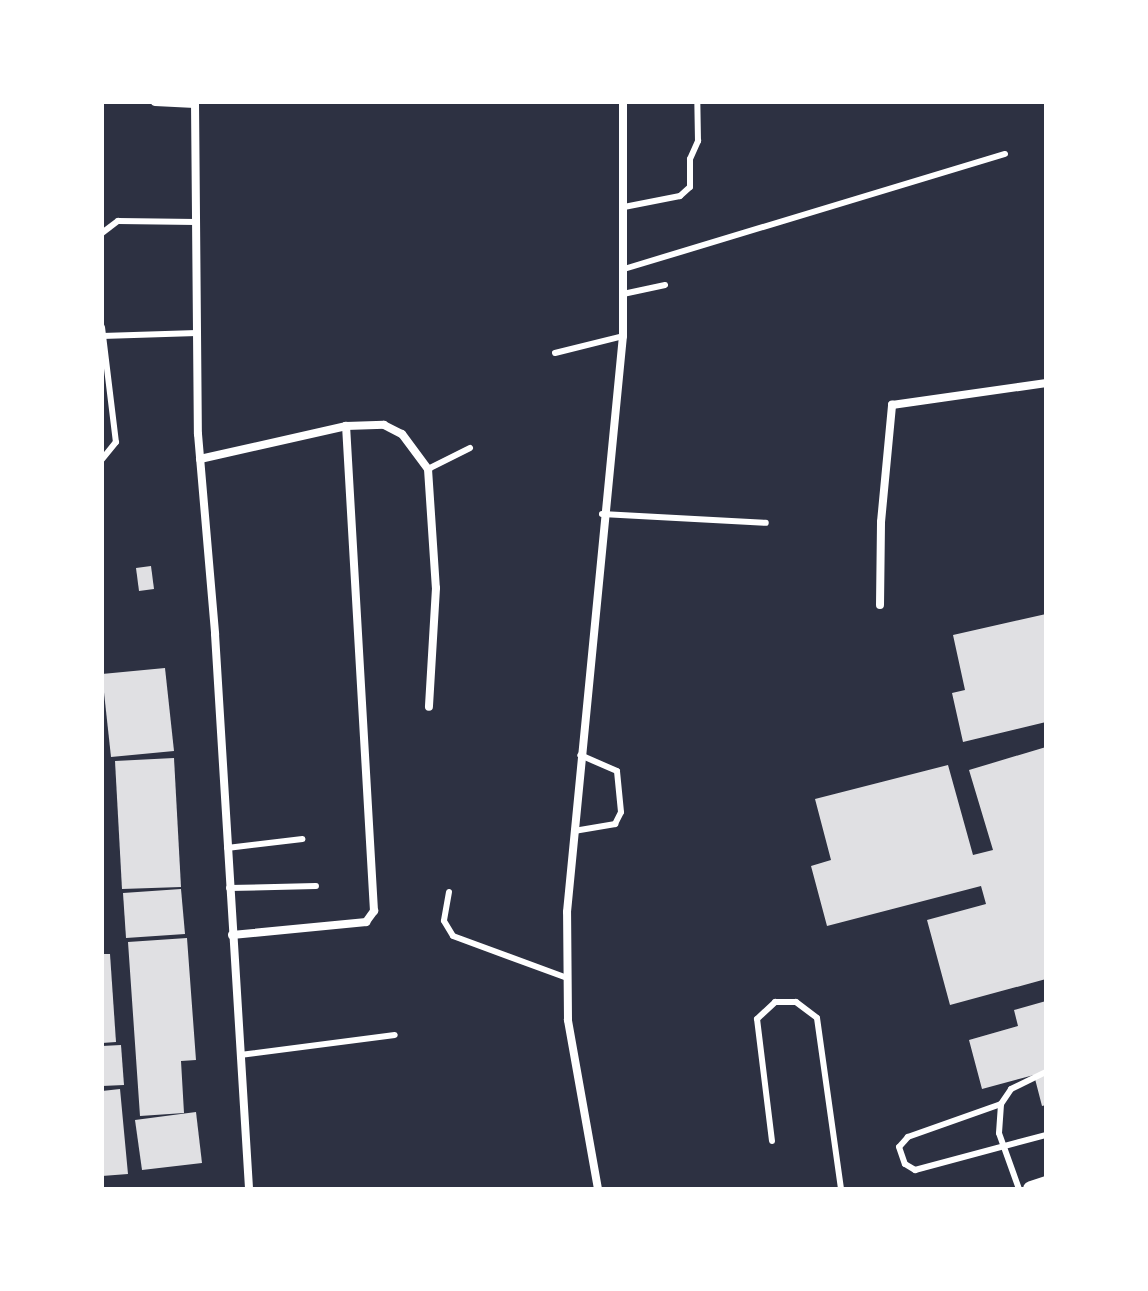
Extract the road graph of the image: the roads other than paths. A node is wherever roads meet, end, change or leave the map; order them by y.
1 (155, 102) edge
2 (623, 102) edge
3 (697, 102) edge
4 (195, 103) edge
5 (1005, 154) dead end
6 (624, 207) junction
7 (196, 222) junction
8 (102, 233) edge
9 (624, 269) junction
10 (665, 285) dead end
11 (623, 294) junction
12 (102, 327) edge
13 (197, 333) junction
14 (102, 336) edge
15 (623, 336) junction
16 (555, 353) dead end
17 (1046, 383) edge
18 (346, 426) junction
19 (470, 448) dead end
20 (102, 459) edge
21 (200, 459) junction
22 (428, 469) junction
23 (602, 514) junction
24 (766, 523) dead end
25 (880, 605) dead end
26 (429, 707) dead end
27 (580, 755) junction
28 (574, 831) junction
29 (302, 839) dead end
30 (227, 848) junction
31 (316, 886) dead end
32 (229, 888) junction
33 (449, 892) dead end
34 (232, 935) junction
35 (567, 978) junction
36 (395, 1035) dead end
37 (240, 1055) junction
38 (1046, 1072) edge
39 (1001, 1104) junction
40 (1046, 1135) edge
41 (772, 1141) dead end
42 (1004, 1147) junction
43 (1046, 1184) edge
44 (249, 1189) edge
45 (598, 1189) edge
46 (841, 1189) edge
47 (1019, 1189) edge
48 (1031, 1189) edge

1 - 4 street
2 - 6 street
3 - 6 lane
4 - 7 street
5 - 9 lane
6 - 9 street
7 - 8 lane
7 - 13 street
9 - 11 street
10 - 11 lane
11 - 15 street
12 - 14 lane
13 - 14 lane
13 - 21 street
14 - 20 lane
15 - 16 lane
15 - 23 street
17 - 25 street
18 - 21 street
18 - 22 street
18 - 34 street
19 - 22 lane
21 - 30 street
22 - 26 street
23 - 24 lane
23 - 27 street
27 - 28 street
27 - 28 lane
28 - 35 street
29 - 30 lane
30 - 32 street
31 - 32 lane
32 - 34 street
33 - 35 lane
34 - 37 street
35 - 45 street
36 - 37 lane
37 - 44 street
38 - 39 lane
39 - 42 lane
39 - 42 lane
40 - 42 lane
41 - 46 lane
42 - 47 lane
43 - 48 main road

